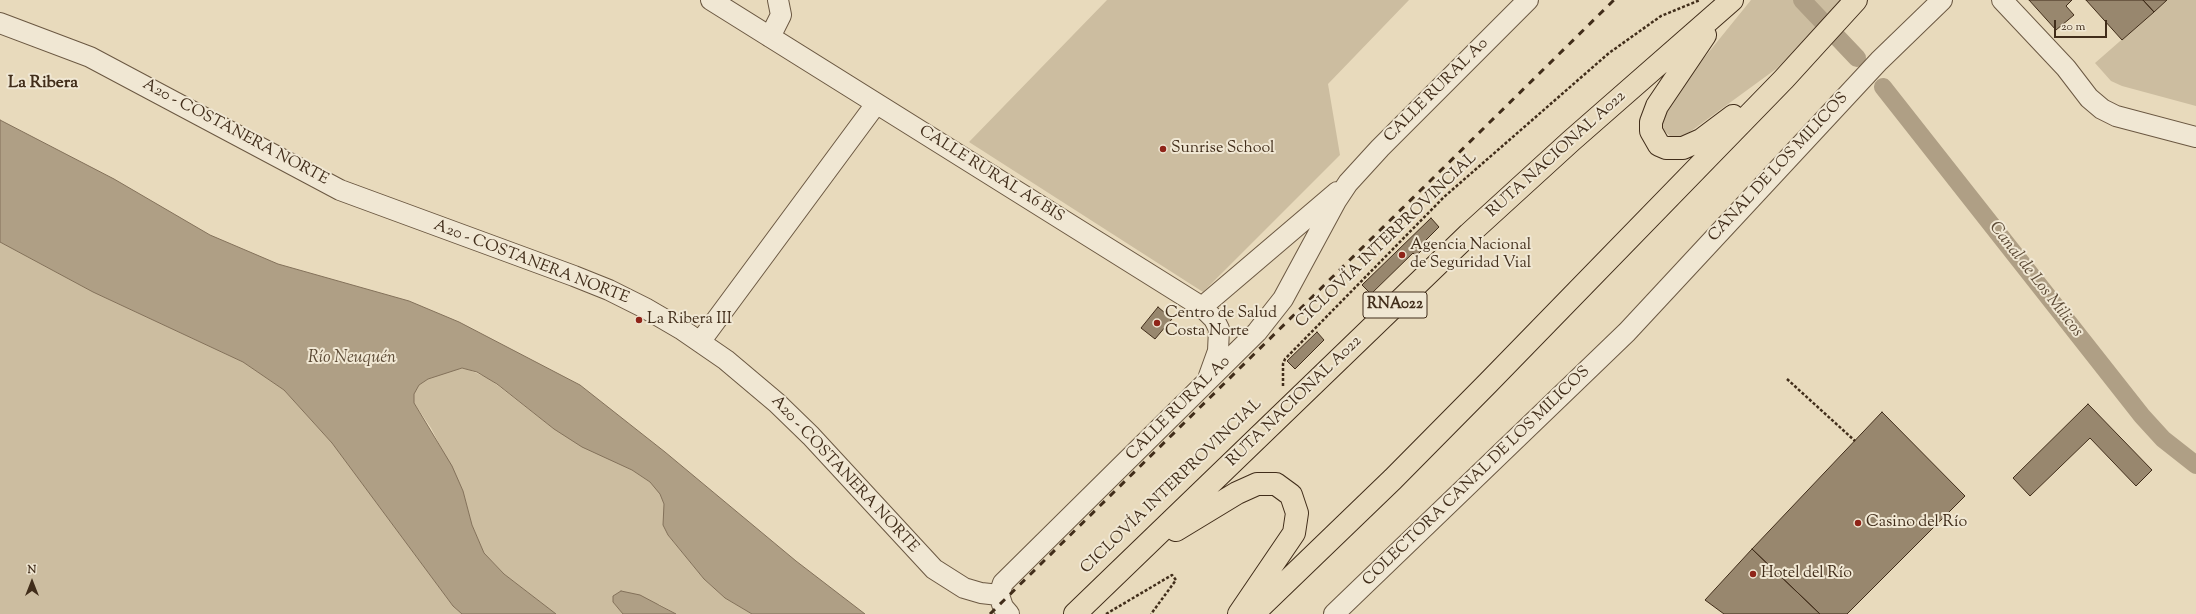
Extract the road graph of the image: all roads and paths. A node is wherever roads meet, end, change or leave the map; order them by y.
1 (711, 0) edge
2 (778, 0) edge
3 (1528, 0) edge
4 (1700, 0) edge
5 (1942, 0) edge
6 (2002, 0) edge
7 (1725, 2) edge
8 (1850, 7) edge
9 (0, 23) edge
10 (770, 37) junction
11 (1784, 79) junction
12 (876, 104) junction
13 (2196, 137) edge
14 (1348, 184) junction
15 (1202, 307) junction
16 (1620, 339) joint
17 (700, 342) junction
18 (1787, 379) dead end
19 (1208, 380) junction
20 (1283, 392) dead end
21 (1855, 441) dead end
22 (1140, 552) junction
23 (999, 595) junction
24 (1009, 614) edge
25 (1075, 614) edge
26 (1106, 614) edge
27 (1151, 614) edge
28 (1239, 614) edge
29 (1253, 614) edge
30 (1334, 614) edge

1 - 10 street, CALLE RURAL A6 BIS
2 - 10 street
3 - 14 street, CALLE RURAL A0
4 - 20 path, CICLOVÍA INTERPROVINCIAL
5 - 16 street, CANAL DE LOS MILICOS
6 - 13 street
7 - 11 highway
7 - 22 highway, RUTA NACIONAL A022 / RNA022
8 - 11 highway
9 - 17 street, A20 - COSTANERA NORTE
10 - 12 street, CALLE RURAL A6 BIS
11 - 29 highway
12 - 15 street, CALLE RURAL A6 BIS
12 - 17 street
14 - 15 street, CALLE RURAL A0
14 - 19 street, CALLE RURAL A0
15 - 19 street, CALLE RURAL A6 BIS
16 - 30 street, COLECTORA CANAL DE LOS MILICOS
17 - 23 street, A20 - COSTANERA NORTE
18 - 21 path
19 - 23 street, CALLE RURAL A0
22 - 25 highway, RUTA NACIONAL A022 / RNA022
22 - 28 highway
23 - 24 street
26 - 27 path

